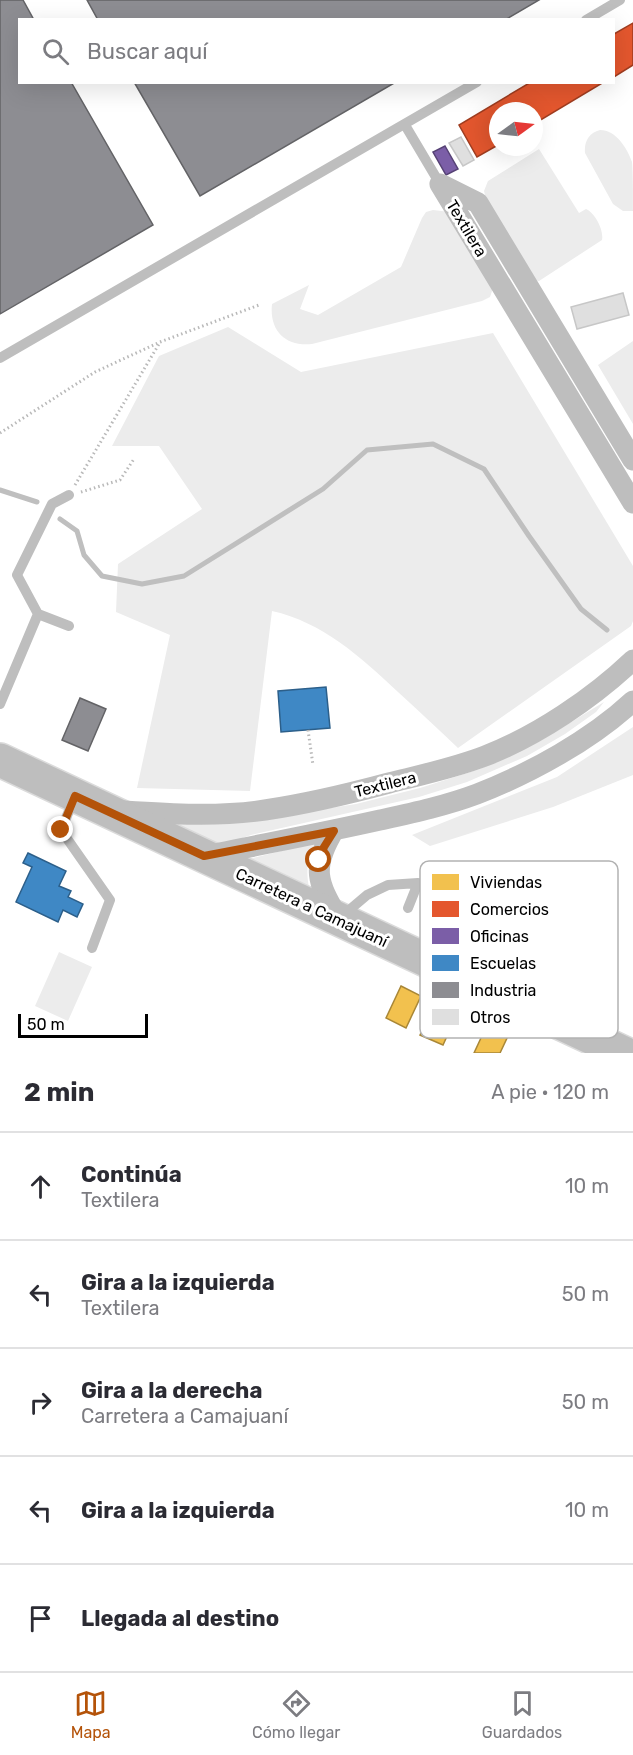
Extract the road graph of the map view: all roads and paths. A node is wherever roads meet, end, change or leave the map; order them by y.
1 (620, 0) edge
2 (589, 18) edge
3 (474, 84) edge
4 (405, 125) junction
5 (440, 184) junction
6 (259, 305) dead end
7 (160, 342) junction
8 (0, 358) edge
9 (0, 433) edge
10 (134, 459) dead end
11 (633, 460) edge
12 (69, 495) junction
13 (633, 503) edge
14 (38, 614) junction
15 (69, 626) dead end
16 (633, 660) edge
17 (633, 701) edge
18 (0, 704) edge
19 (308, 730) dead end
20 (0, 760) edge
21 (314, 765) dead end
22 (75, 796) junction
23 (107, 810) junction
24 (334, 831) junction
25 (204, 856) junction
26 (408, 908) dead end
27 (338, 919) junction
28 (92, 948) dead end
29 (420, 957) edge
30 (592, 1038) edge
31 (624, 1053) edge

1 - 2 lane
3 - 4 lane
4 - 5 lane
4 - 8 lane
5 - 11 street, Textilera
5 - 13 street, Textilera
6 - 7 path
7 - 9 path
7 - 12 path
10 - 12 path
12 - 14 lane
14 - 15 lane
14 - 18 lane
16 - 23 street, Textilera
17 - 24 street, Textilera
19 - 21 path
20 - 22 main road, Carretera a Camajuaní
22 - 23 main road, Carretera a Camajuaní
22 - 28 lane
23 - 25 main road, Carretera a Camajuaní
24 - 25 street, Textilera
24 - 27 street
25 - 27 main road, Carretera a Camajuaní
26 - 27 lane
27 - 29 main road, Carretera a Camajuaní
30 - 31 main road, Carretera a Camajuaní

